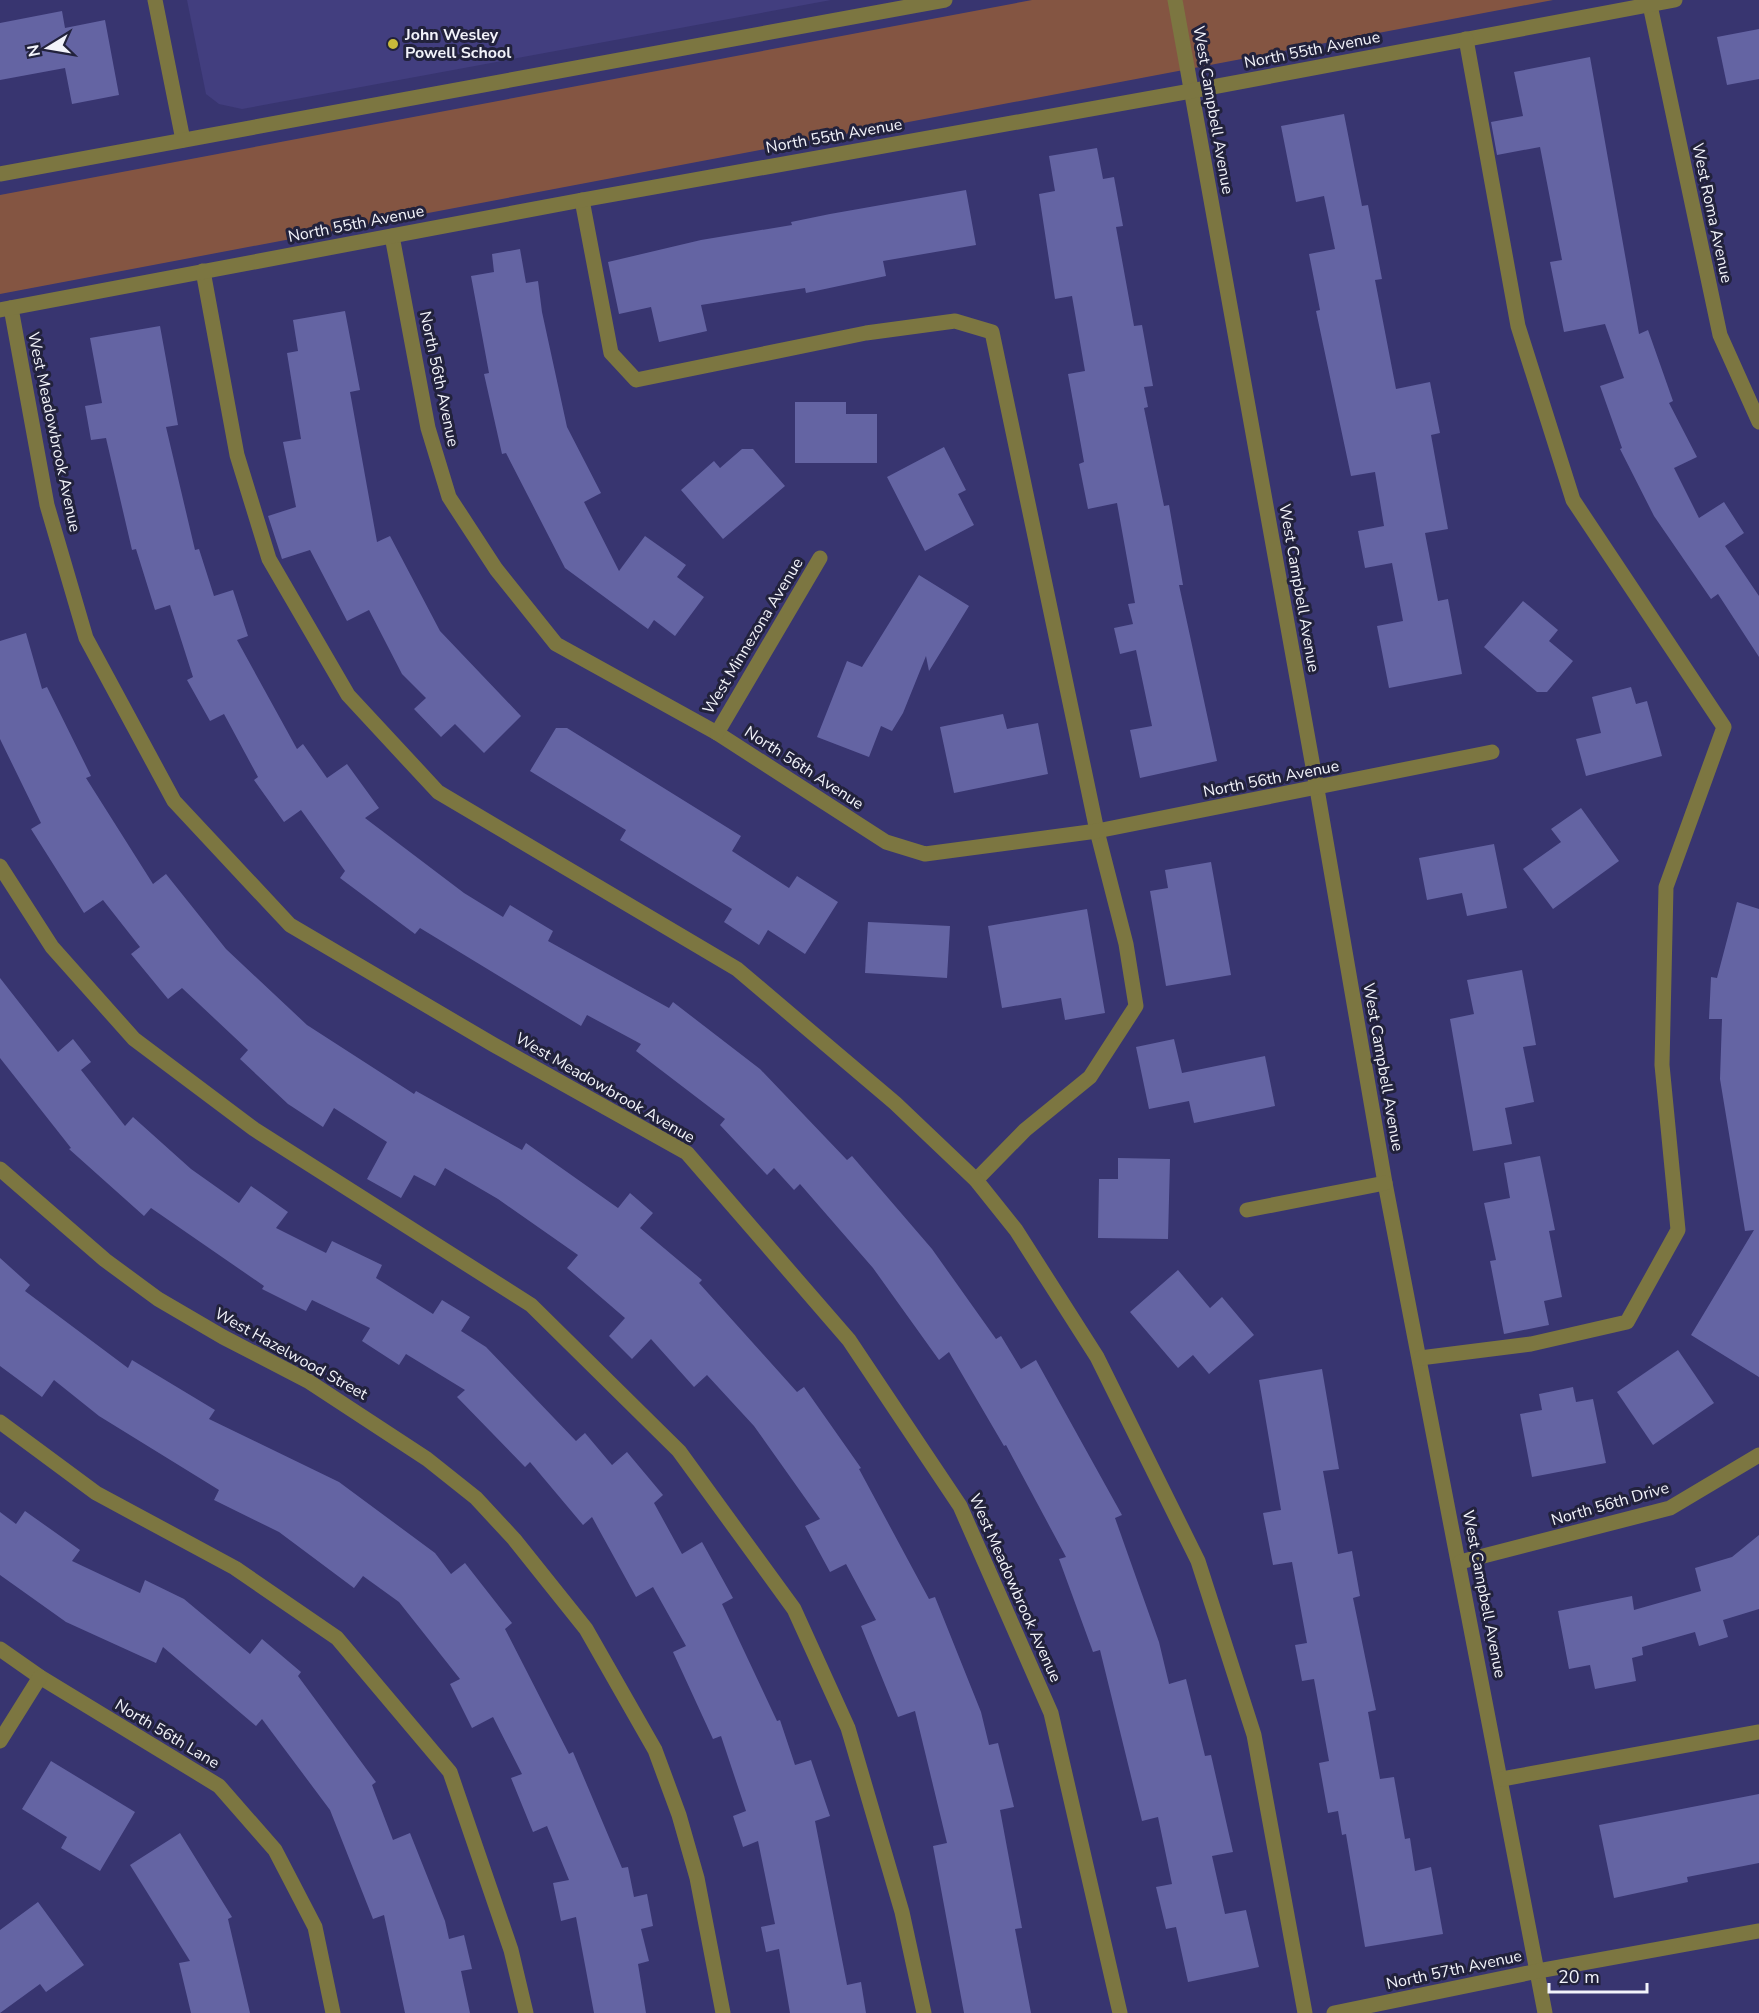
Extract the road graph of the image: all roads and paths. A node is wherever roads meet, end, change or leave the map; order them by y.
1 (155, 0) edge
2 (945, 0) edge
3 (1174, 0) edge
4 (1676, 0) edge
5 (1650, 5) junction
6 (1466, 39) junction
7 (1191, 91) junction
8 (183, 140) junction
9 (0, 174) edge
10 (582, 200) junction
11 (392, 236) junction
12 (203, 271) junction
13 (5, 309) edge
14 (1759, 422) edge
15 (820, 558) dead end
16 (717, 733) junction
17 (1492, 753) dead end
18 (1317, 789) junction
19 (1097, 831) junction
20 (0, 866) edge
21 (0, 1169) edge
22 (976, 1180) junction
23 (1385, 1183) junction
24 (1247, 1210) dead end
25 (1420, 1358) junction
26 (0, 1422) edge
27 (1759, 1455) edge
28 (1460, 1562) junction
29 (0, 1649) edge
30 (40, 1677) junction
31 (1759, 1732) edge
32 (0, 1741) edge
33 (1502, 1779) junction
34 (1759, 1931) edge
35 (1538, 1971) junction
36 (333, 2013) edge
37 (526, 2013) edge
38 (723, 2013) edge
39 (924, 2013) edge
40 (1120, 2013) edge
41 (1305, 2013) edge
42 (1334, 2013) edge
43 (1545, 2013) edge

1 - 8 street
2 - 8 street
3 - 7 street, West Campbell Avenue
4 - 5 street, North 55th Avenue
5 - 6 street, North 55th Avenue
5 - 14 street, West Roma Avenue
6 - 7 street, North 55th Avenue
6 - 25 street
7 - 10 street, North 55th Avenue
7 - 18 street, West Campbell Avenue
8 - 9 street
10 - 11 street, North 55th Avenue
10 - 19 street
11 - 12 street, North 55th Avenue
11 - 16 street, North 56th Avenue
12 - 13 street, North 55th Avenue
12 - 22 street
13 - 40 street, West Meadowbrook Avenue
15 - 16 street, West Minnezona Avenue
16 - 19 street, North 56th Avenue
17 - 18 street, North 56th Avenue
18 - 19 street, North 56th Avenue
18 - 23 street, West Campbell Avenue
19 - 22 street
20 - 39 street
21 - 38 street, West Hazelwood Street
22 - 41 street
23 - 24 street
23 - 25 street, West Campbell Avenue
25 - 28 street, West Campbell Avenue
26 - 37 street
27 - 28 street, North 56th Drive
28 - 33 street, West Campbell Avenue
29 - 30 street, North 56th Lane
30 - 32 street
30 - 36 street, North 56th Lane
31 - 33 street
33 - 35 street, West Campbell Avenue
34 - 35 street, North 57th Avenue
35 - 42 street, North 57th Avenue
35 - 43 street, West Campbell Avenue

